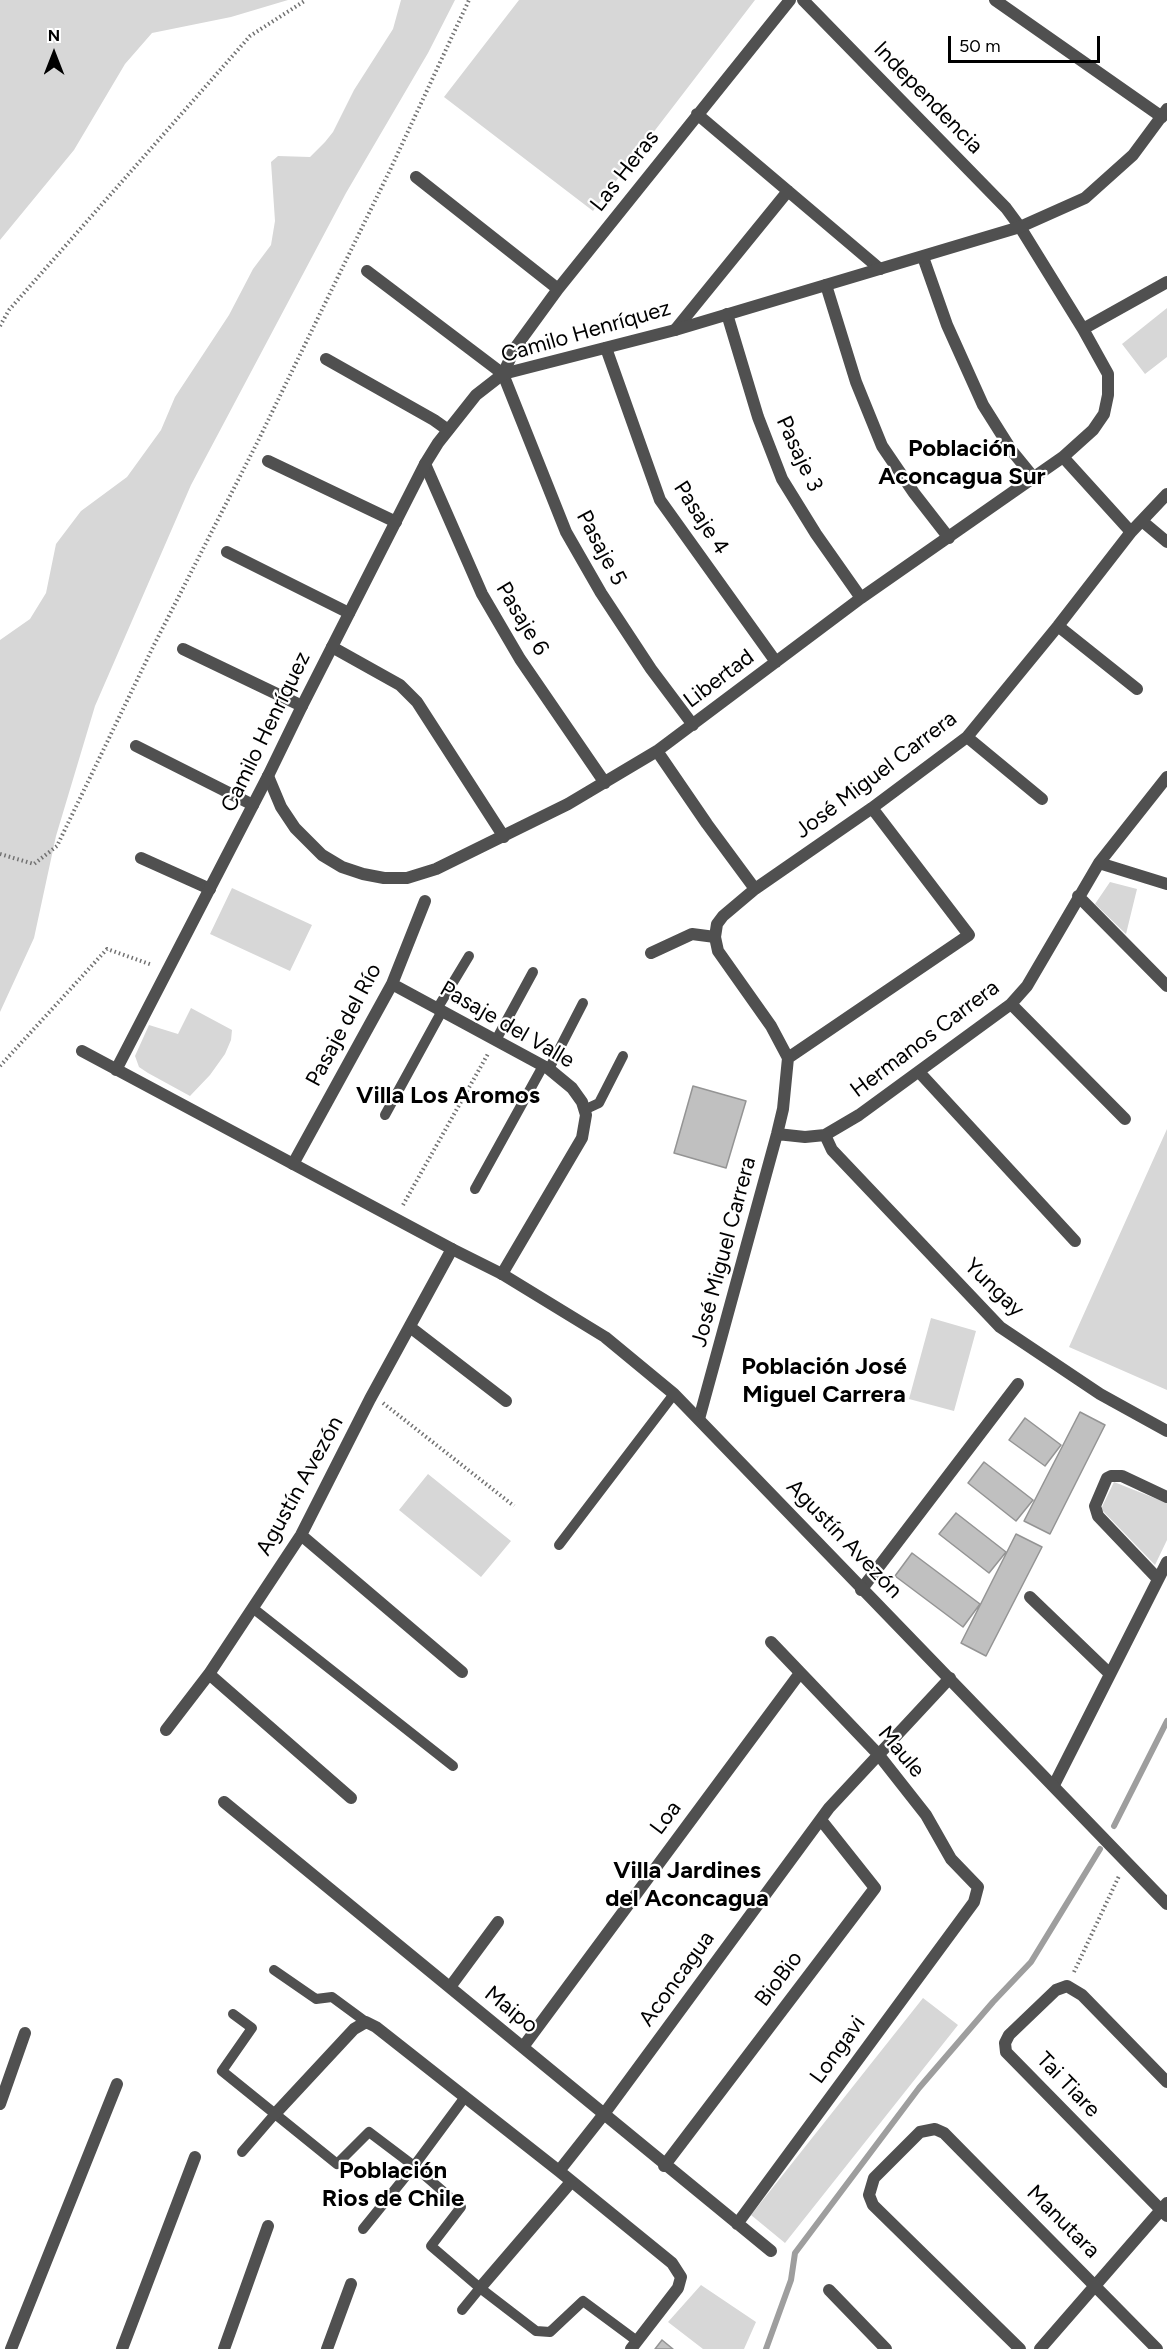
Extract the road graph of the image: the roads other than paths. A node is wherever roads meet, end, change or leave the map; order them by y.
1 (790, 0) edge
2 (803, 0) edge
3 (995, 0) edge
4 (1165, 113) edge
5 (697, 114) junction
6 (416, 177) dead end
7 (788, 190) junction
8 (1020, 227) junction
9 (923, 257) junction
10 (880, 269) junction
11 (367, 271) dead end
12 (1167, 282) edge
13 (826, 285) junction
14 (558, 289) junction
15 (727, 314) junction
16 (1083, 329) junction
17 (675, 330) junction
18 (606, 348) junction
19 (326, 359) dead end
20 (503, 374) junction
21 (447, 430) junction
22 (1063, 457) junction
23 (268, 461) dead end
24 (425, 464) junction
25 (1034, 478) junction
26 (1167, 494) edge
27 (1142, 521) junction
28 (396, 522) junction
29 (1131, 532) junction
30 (949, 538) junction
31 (1167, 542) edge
32 (227, 552) dead end
33 (861, 598) junction
34 (349, 613) junction
35 (1059, 626) junction
36 (332, 647) junction
37 (183, 649) dead end
38 (776, 662) junction
39 (1137, 689) dead end
40 (302, 706) junction
41 (693, 724) junction
42 (966, 737) junction
43 (136, 746) dead end
44 (657, 751) junction
45 (268, 776) junction
46 (1167, 777) edge
47 (605, 783) junction
48 (1042, 799) dead end
49 (253, 805) junction
50 (872, 808) junction
51 (504, 837) junction
52 (141, 858) dead end
53 (1099, 863) junction
54 (1167, 884) edge
55 (210, 889) junction
56 (755, 889) junction
57 (1078, 896) junction
58 (425, 901) dead end
59 (715, 937) junction
60 (651, 953) dead end
61 (469, 956) dead end
62 (533, 972) dead end
63 (392, 984) junction
64 (1167, 986) edge
65 (583, 1003) dead end
66 (1011, 1004) junction
67 (440, 1010) junction
68 (496, 1041) junction
69 (82, 1051) dead end
70 (623, 1056) dead end
71 (788, 1058) junction
72 (546, 1067) junction
73 (116, 1070) junction
74 (919, 1072) junction
75 (584, 1110) junction
76 (385, 1114) dead end
77 (1125, 1119) dead end
78 (777, 1134) junction
79 (825, 1135) junction
80 (293, 1164) junction
81 (475, 1189) dead end
82 (1075, 1241) dead end
83 (452, 1250) junction
84 (502, 1274) junction
85 (410, 1327) junction
86 (1018, 1384) dead end
87 (674, 1394) junction
88 (506, 1401) dead end
89 (699, 1419) junction
90 (1167, 1431) edge
91 (1167, 1497) edge
92 (301, 1535) junction
93 (559, 1545) dead end
94 (1167, 1562) edge
95 (1158, 1579) junction
96 (861, 1590) junction
97 (1030, 1597) dead end
98 (254, 1609) junction
99 (771, 1642) dead end
100 (462, 1672) dead end
101 (800, 1673) junction
102 (209, 1674) junction
103 (1110, 1674) junction
104 (950, 1678) junction
105 (166, 1730) dead end
106 (879, 1754) junction
107 (453, 1766) dead end
108 (1054, 1785) junction
109 (351, 1798) dead end
110 (224, 1802) dead end
111 (821, 1820) junction
112 (974, 1902) joint
113 (1167, 1904) edge
114 (498, 1922) dead end
115 (274, 1971) dead end
116 (450, 1987) junction
117 (233, 2014) dead end
118 (366, 2022) junction
119 (25, 2033) dead end
120 (523, 2047) junction
121 (1167, 2082) edge
122 (117, 2084) dead end
123 (465, 2097) junction
124 (0, 2104) edge
125 (604, 2114) junction
126 (274, 2115) junction
127 (242, 2152) dead end
128 (195, 2157) dead end
129 (414, 2166) junction
130 (664, 2166) junction
131 (559, 2171) junction
132 (571, 2182) junction
133 (1165, 2210) edge
134 (737, 2224) junction
135 (267, 2226) dead end
136 (363, 2229) dead end
137 (771, 2251) dead end
138 (351, 2284) dead end
139 (1096, 2286) junction
140 (480, 2288) junction
141 (829, 2290) dead end
142 (462, 2310) dead end
143 (634, 2345) edge
144 (10, 2349) edge
145 (122, 2349) edge
146 (224, 2349) edge
147 (327, 2349) edge
148 (886, 2349) edge
149 (1020, 2349) edge
150 (1040, 2349) edge
151 (1157, 2349) edge

1 - 5 street, Las Heras
2 - 8 street, Independencia
3 - 4 street
4 - 8 street, Camilo Henríquez
5 - 7 street
5 - 14 street, Las Heras
6 - 14 street
7 - 10 street
7 - 17 street
8 - 9 street, Camilo Henríquez
8 - 16 street, Libertad
9 - 10 street, Camilo Henríquez
9 - 25 street
10 - 13 street, Camilo Henríquez
11 - 20 street
12 - 16 street
13 - 15 street, Camilo Henríquez
13 - 30 street
14 - 20 street, Las Heras
15 - 17 street, Camilo Henríquez
15 - 33 street, Pasaje 3
16 - 22 street, Libertad
17 - 18 street, Camilo Henríquez
18 - 20 street, Camilo Henríquez
18 - 38 street, Pasaje 4
19 - 21 street
20 - 21 street, Camilo Henríquez
20 - 41 street, Pasaje 5
21 - 24 street, Camilo Henríquez
22 - 25 street, Libertad
22 - 29 street
23 - 28 street
24 - 28 street, Camilo Henríquez
24 - 47 street, Pasaje 6
25 - 30 street, Libertad
26 - 27 street, José Miguel Carrera
27 - 29 street, José Miguel Carrera
27 - 31 street
28 - 34 street, Camilo Henríquez
29 - 35 street, José Miguel Carrera
30 - 33 street, Libertad
32 - 34 street
33 - 38 street, Libertad
34 - 36 street, Camilo Henríquez
35 - 39 street
35 - 42 street, José Miguel Carrera
36 - 40 street, Camilo Henríquez
36 - 51 street
37 - 40 street
38 - 41 street, Libertad
40 - 45 street, Camilo Henríquez
41 - 44 street, Libertad
42 - 48 street
42 - 50 street, José Miguel Carrera
43 - 49 street
44 - 47 street, Libertad
44 - 56 street
45 - 49 street, Camilo Henríquez
45 - 51 street, Libertad
46 - 53 street, Hermanos Carrera
47 - 51 street, Libertad
49 - 55 street, Camilo Henríquez
50 - 56 street, José Miguel Carrera
50 - 71 street
52 - 55 street
53 - 54 street
53 - 57 street, Hermanos Carrera
55 - 73 street, Camilo Henríquez
56 - 59 street, José Miguel Carrera
57 - 64 street
57 - 66 street, Hermanos Carrera
58 - 63 street, Pasaje del Río
59 - 60 street
59 - 71 street
61 - 67 lane
62 - 68 lane
63 - 67 street, Pasaje del Valle
63 - 80 street, Pasaje del Río
65 - 72 lane
66 - 74 street, Hermanos Carrera
66 - 77 street
67 - 68 street, Pasaje del Valle
67 - 76 lane
68 - 72 street, Pasaje del Valle
69 - 73 street, Agustín Avezón
70 - 75 lane
71 - 78 street, José Miguel Carrera
72 - 75 street, Pasaje del Valle
72 - 81 lane
73 - 80 street, Agustín Avezón
74 - 79 street, Hermanos Carrera
74 - 82 street
75 - 84 street
78 - 79 street, Hermanos Carrera
78 - 89 street, José Miguel Carrera
79 - 90 street, Yungay
80 - 83 street, Agustín Avezón
83 - 84 street, Agustín Avezón
83 - 85 street, Agustín Avezón
84 - 87 street, Agustín Avezón
85 - 88 street
85 - 92 street, Agustín Avezón
86 - 96 street
87 - 89 street, Agustín Avezón
87 - 93 lane
89 - 96 street, Agustín Avezón
91 - 95 street
92 - 98 street, Agustín Avezón
92 - 100 street
94 - 95 street
95 - 103 street
96 - 104 street, Agustín Avezón
97 - 103 street
98 - 102 street, Agustín Avezón
98 - 107 lane
99 - 101 street, Maule
101 - 106 street, Maule
101 - 120 street, Loa
102 - 105 street, Agustín Avezón
102 - 109 street
103 - 108 street
104 - 106 street, Aconcagua
104 - 108 street, Agustín Avezón
106 - 111 street, Aconcagua
106 - 112 street, Maule
108 - 113 street, Agustín Avezón
110 - 116 street, Maipo
111 - 125 street, Aconcagua
111 - 130 street, BioBio
112 - 134 street, Longavi
114 - 116 street
115 - 118 lane
116 - 120 street, Maipo
117 - 126 lane
118 - 123 street
118 - 126 street
119 - 124 street
120 - 125 street, Maipo
121 - 133 street, Tai Tiare
122 - 144 street
123 - 129 lane
123 - 131 street
125 - 130 street, Maipo
125 - 131 street, Aconcagua
126 - 127 lane
126 - 129 lane
128 - 145 street
129 - 136 lane
129 - 140 lane
130 - 134 street, Maipo
131 - 132 street
132 - 140 street
132 - 143 street
133 - 139 street
134 - 137 street, Maipo
135 - 146 street
138 - 147 street
139 - 149 street, Manutara
139 - 150 street
139 - 151 street, Manutara
140 - 142 lane
140 - 143 lane
141 - 148 street

